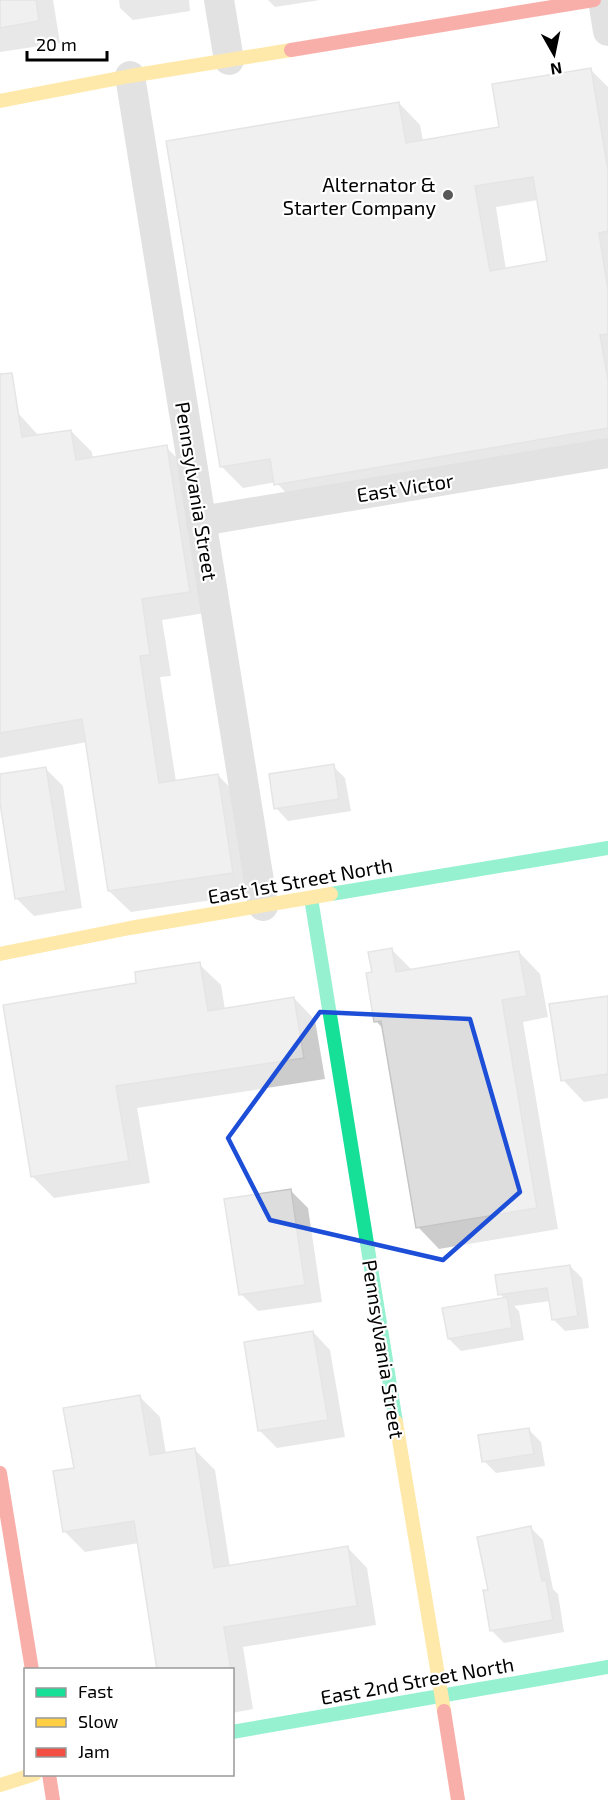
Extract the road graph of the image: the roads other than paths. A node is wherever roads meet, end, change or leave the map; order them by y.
1 (219, 0) edge
2 (594, 0) edge
3 (603, 0) edge
4 (608, 30) edge
5 (229, 60) junction
6 (130, 76) junction
7 (0, 101) edge
8 (608, 453) edge
9 (201, 521) junction
10 (608, 848) edge
11 (311, 898) junction
12 (263, 906) junction
13 (0, 954) edge
14 (0, 1473) edge
15 (608, 1667) edge
16 (32, 1668) edge
17 (440, 1695) junction
18 (234, 1732) edge
19 (28, 1776) edge
20 (49, 1776) edge
21 (0, 1785) edge
22 (53, 1800) edge
23 (458, 1800) edge

1 - 5 street
2 - 5 street
3 - 4 street
5 - 6 street
6 - 7 street
6 - 9 street, Pennsylvania Street
8 - 9 street, East Victor
9 - 12 street, Pennsylvania Street
10 - 11 street, East 1st Street North
11 - 12 street, East 1st Street North
11 - 17 street, Pennsylvania Street
12 - 13 street, East 1st Street North
14 - 16 street
15 - 17 street, East 2nd Street North
17 - 18 street, East 2nd Street North
17 - 23 street, Pennsylvania Street
19 - 21 street
20 - 22 street

